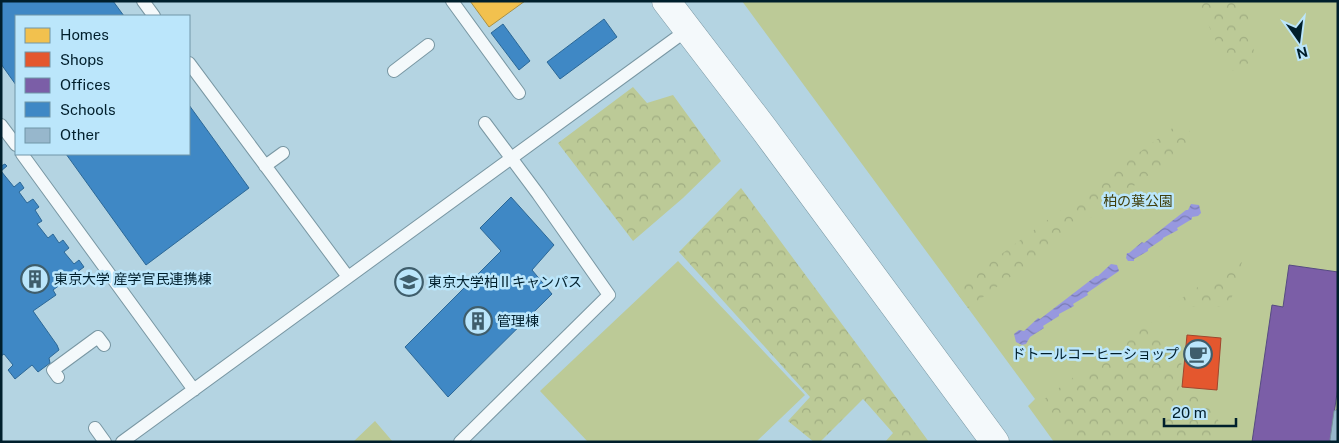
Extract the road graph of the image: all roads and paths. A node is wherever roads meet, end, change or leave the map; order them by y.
1 (143, 1) edge
2 (452, 1) edge
3 (666, 1) edge
4 (153, 15) edge
5 (686, 30) junction
6 (428, 45) dead end
7 (190, 64) edge
8 (394, 71) dead end
9 (519, 93) dead end
10 (485, 123) dead end
11 (1, 125) edge
12 (15, 144) edge
13 (283, 154) dead end
14 (23, 155) edge
15 (511, 158) junction
16 (265, 166) junction
17 (348, 277) junction
18 (104, 346) dead end
19 (58, 377) dead end
20 (194, 390) junction
21 (95, 428) dead end
22 (105, 442) edge
23 (122, 442) edge
24 (460, 442) edge
25 (995, 442) edge

1 - 4 lane
2 - 9 lane
3 - 5 street
5 - 15 lane
5 - 25 street
6 - 8 lane
7 - 16 lane
10 - 15 lane
11 - 12 lane
13 - 16 lane
14 - 20 lane
15 - 17 lane
15 - 24 lane
16 - 17 lane
17 - 20 lane
18 - 19 lane
20 - 23 lane
21 - 22 lane

